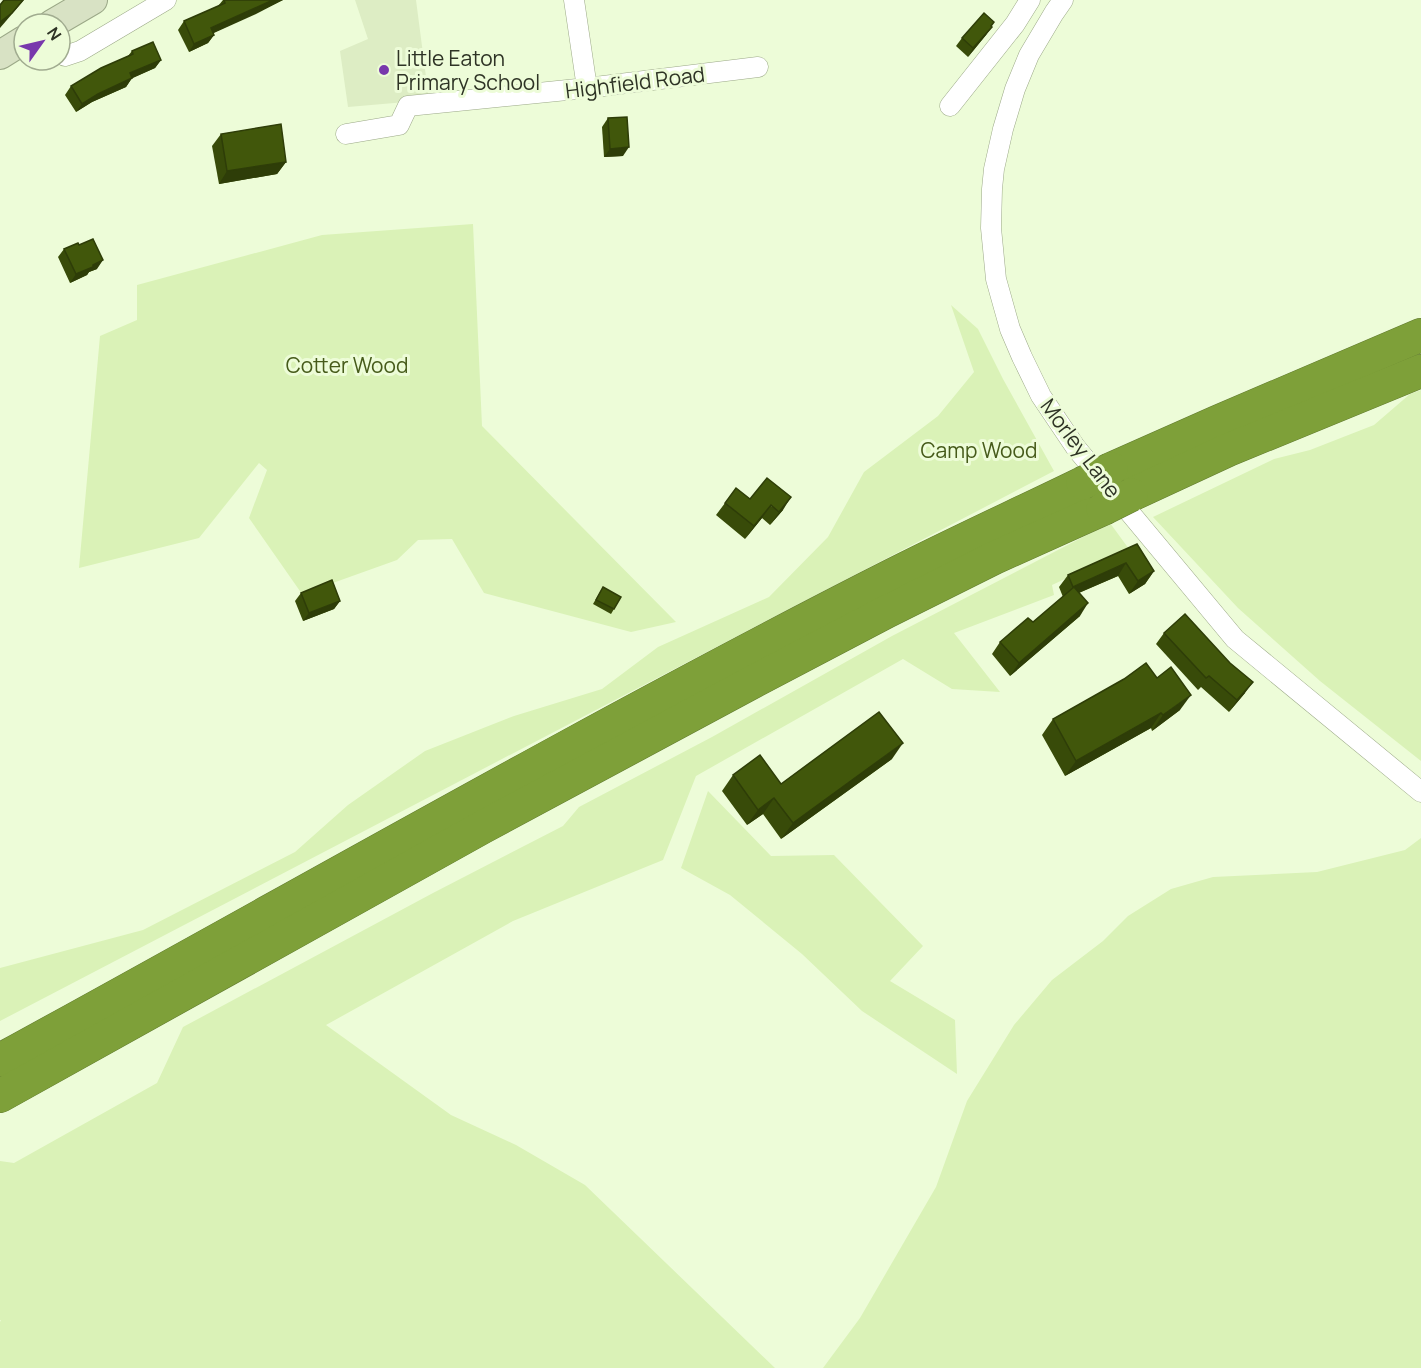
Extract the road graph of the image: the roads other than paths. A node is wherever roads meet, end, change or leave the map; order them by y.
1 (93, 0) edge
2 (166, 0) edge
3 (574, 0) edge
4 (1030, 0) edge
5 (1063, 0) edge
6 (72, 12) edge
7 (72, 54) edge
8 (758, 67) dead end
9 (587, 88) junction
10 (950, 106) dead end
11 (346, 134) dead end
12 (1421, 335) edge
13 (1421, 371) edge
14 (1421, 792) edge
15 (0, 1060) edge
16 (0, 1096) edge

1 - 6 main road
2 - 7 street
3 - 9 street
4 - 10 street
5 - 14 street, Morley Lane
8 - 9 street, Highfield Road
9 - 11 street, Highfield Road
12 - 15 highway
13 - 16 highway

